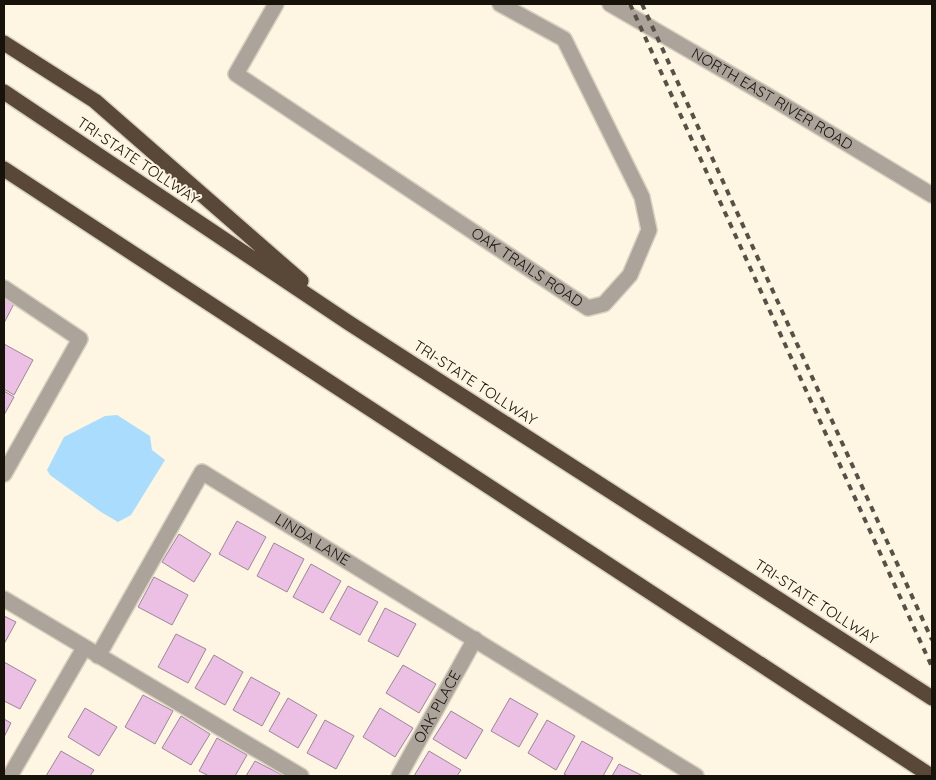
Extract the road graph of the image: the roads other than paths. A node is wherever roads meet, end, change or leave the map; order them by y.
1 (276, 4) edge
2 (500, 4) edge
3 (610, 4) edge
4 (4, 43) edge
5 (4, 92) edge
6 (4, 169) edge
7 (932, 195) edge
8 (4, 288) edge
9 (349, 323) junction
10 (4, 474) edge
11 (4, 599) edge
12 (475, 639) junction
13 (84, 648) junction
14 (98, 656) junction
15 (932, 698) edge
16 (10, 776) edge
17 (301, 776) edge
18 (399, 776) edge
19 (696, 776) edge
20 (931, 776) edge

1 - 2 street, OAK TRAILS ROAD
3 - 7 street, NORTH EAST RIVER ROAD
4 - 9 highway
5 - 9 highway, TRI-STATE TOLLWAY
6 - 20 highway
8 - 10 street
9 - 15 highway, TRI-STATE TOLLWAY
11 - 13 street
12 - 14 street, LINDA LANE
12 - 18 street, OAK PLACE
12 - 19 street, LINDA LANE
13 - 14 street
13 - 16 street
14 - 17 street

